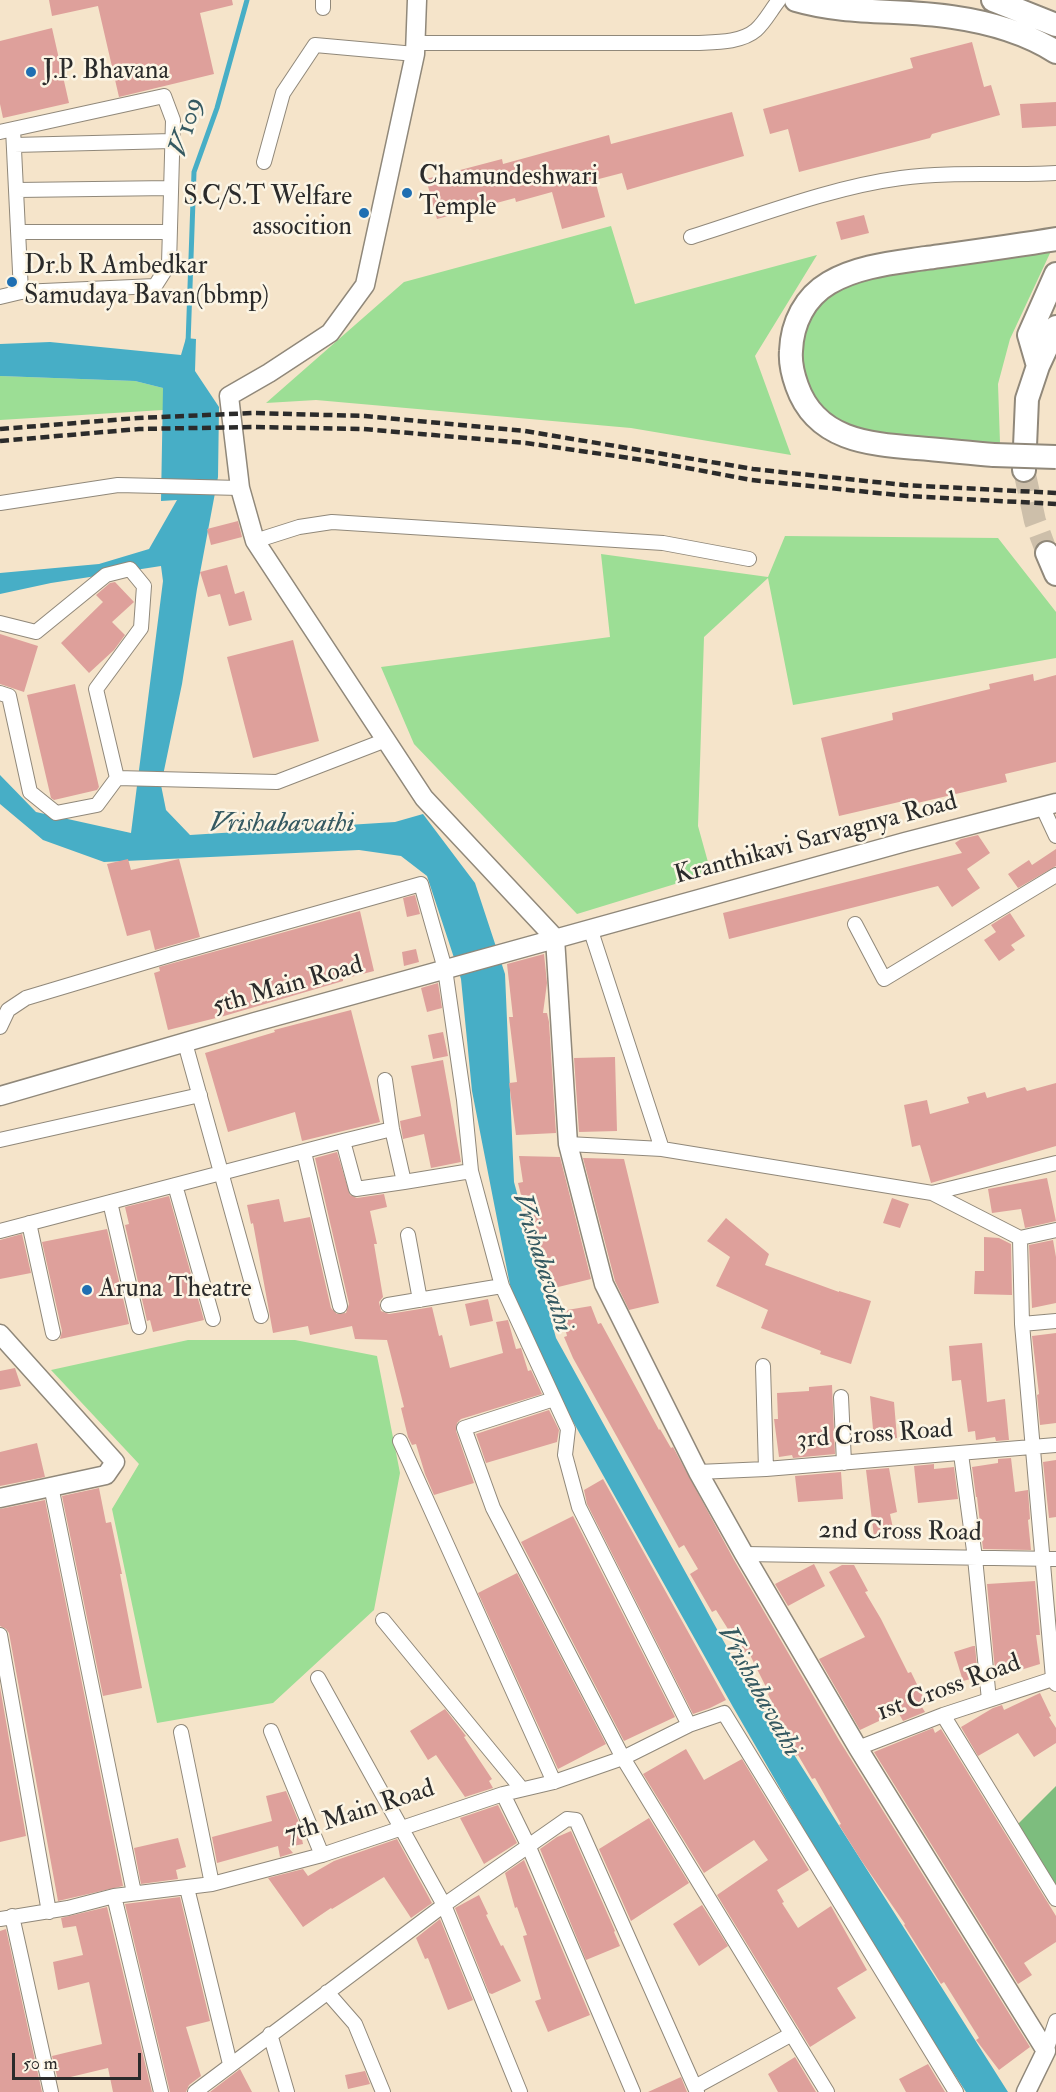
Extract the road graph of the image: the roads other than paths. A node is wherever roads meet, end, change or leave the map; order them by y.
1 (417, 0) edge
2 (778, 0) edge
3 (796, 0) edge
4 (993, 0) edge
5 (1056, 25) edge
6 (415, 49) junction
7 (1056, 52) edge
8 (6, 130) edge
9 (172, 141) junction
10 (14, 144) junction
11 (264, 162) dead end
12 (1056, 173) edge
13 (171, 188) junction
14 (16, 190) junction
15 (19, 232) junction
16 (169, 232) junction
17 (691, 237) dead end
18 (1056, 238) edge
19 (1056, 274) edge
20 (21, 292) junction
21 (0, 297) edge
22 (1056, 327) edge
23 (1038, 366) junction
24 (1056, 457) edge
25 (1024, 470) tunnel mouth
26 (240, 488) junction
27 (0, 503) edge
28 (255, 541) junction
29 (1047, 553) tunnel mouth
30 (749, 559) dead end
31 (1056, 574) edge
32 (0, 623) edge
33 (0, 693) edge
34 (386, 740) junction
35 (117, 778) junction
36 (1049, 805) edge
37 (1056, 836) edge
38 (1056, 875) edge
39 (855, 924) dead end
40 (590, 928) junction
41 (555, 938) junction
42 (445, 969) junction
43 (0, 1027) edge
44 (185, 1043) junction
45 (385, 1080) dead end
46 (200, 1095) junction
47 (0, 1096) edge
48 (392, 1130) junction
49 (0, 1140) edge
50 (343, 1141) junction
51 (568, 1144) junction
52 (662, 1149) junction
53 (304, 1152) junction
54 (1056, 1163) edge
55 (471, 1171) junction
56 (222, 1173) junction
57 (404, 1182) junction
58 (175, 1185) junction
59 (932, 1193) junction
60 (110, 1202) junction
61 (29, 1223) junction
62 (1056, 1230) edge
63 (0, 1231) edge
64 (408, 1235) dead end
65 (1020, 1238) junction
66 (502, 1286) junction
67 (420, 1300) junction
68 (388, 1305) dead end
69 (340, 1306) dead end
70 (261, 1317) dead end
71 (213, 1319) dead end
72 (1056, 1321) edge
73 (1022, 1324) junction
74 (139, 1326) dead end
75 (53, 1333) dead end
76 (0, 1334) edge
77 (763, 1366) dead end
78 (841, 1396) dead end
79 (554, 1399) junction
80 (400, 1441) dead end
81 (1056, 1446) edge
82 (1033, 1448) junction
83 (961, 1454) junction
84 (844, 1463) junction
85 (766, 1468) junction
86 (698, 1472) junction
87 (51, 1486) junction
88 (0, 1497) edge
89 (744, 1554) junction
90 (975, 1558) junction
91 (1049, 1559) edge
92 (383, 1620) dead end
93 (0, 1635) edge
94 (318, 1678) dead end
95 (1055, 1680) edge
96 (989, 1700) junction
97 (943, 1715) junction
98 (689, 1725) junction
99 (270, 1731) dead end
100 (181, 1732) dead end
101 (858, 1748) junction
102 (624, 1758) junction
103 (554, 1782) junction
104 (521, 1788) junction
105 (503, 1794) junction
106 (402, 1827) junction
107 (528, 1845) junction
108 (322, 1855) junction
109 (212, 1884) junction
110 (187, 1888) junction
111 (134, 1893) junction
112 (114, 1896) junction
113 (1056, 1899) edge
114 (444, 1905) junction
115 (49, 1912) junction
116 (6, 1918) edge
117 (327, 1992) junction
118 (1056, 2023) edge
119 (270, 2034) junction
120 (792, 2034) junction
121 (1046, 2051) junction
122 (230, 2064) junction
123 (696, 2090) edge
124 (51, 2092) edge
125 (161, 2092) edge
126 (195, 2092) edge
127 (287, 2092) edge
128 (383, 2092) edge
129 (520, 2092) edge
130 (633, 2092) edge
131 (827, 2092) edge
132 (956, 2092) edge
133 (1026, 2092) edge

1 - 6 street
2 - 6 street
3 - 7 main road
4 - 5 main road
6 - 11 street
6 - 26 street
8 - 9 street
8 - 10 street
9 - 10 street
9 - 13 street
10 - 14 street
12 - 17 street
13 - 14 street
13 - 16 street
14 - 15 street
15 - 16 street
15 - 20 street
16 - 20 street
18 - 24 main road, bridge
19 - 23 main road
20 - 21 street
22 - 23 main road
23 - 25 main road
26 - 27 street
26 - 28 street
28 - 30 street
28 - 34 street
29 - 31 main road
32 - 35 street
33 - 35 street
34 - 35 street
34 - 41 street
36 - 37 street
36 - 40 street, Kranthikavi Sarvagnya Road
38 - 39 street
40 - 41 street, 5th Main Road
40 - 52 street
41 - 42 street, 5th Main Road
41 - 51 street
42 - 43 street
42 - 44 street, 5th Main Road
42 - 55 street
44 - 46 street
44 - 47 street, 5th Main Road
45 - 48 street
46 - 49 street
46 - 56 street
48 - 50 street
48 - 57 street
50 - 53 street
50 - 57 street
51 - 52 street
51 - 86 street
52 - 59 street
53 - 56 street
53 - 69 street
54 - 59 street
55 - 57 street
55 - 66 street
56 - 58 street
56 - 70 street
58 - 60 street
58 - 71 street
59 - 65 street
60 - 61 street
60 - 74 street
61 - 63 street
61 - 75 street
62 - 65 street
64 - 67 street
65 - 73 street
66 - 67 street
66 - 79 street
67 - 68 street
72 - 73 street
73 - 82 street
76 - 87 street
77 - 85 street
78 - 84 street
79 - 98 street
79 - 102 street
80 - 103 street
81 - 82 street, 3rd Cross Road
82 - 83 street, 3rd Cross Road
82 - 91 street
83 - 84 street, 3rd Cross Road
83 - 90 street
84 - 85 street, 3rd Cross Road
85 - 86 street, 3rd Cross Road
86 - 89 street
87 - 88 street
87 - 111 street
89 - 90 street, 2nd Cross Road
89 - 101 street
90 - 91 street, 2nd Cross Road
90 - 96 street
91 - 95 street
92 - 104 street
93 - 115 street
94 - 106 street
95 - 96 street, 1st Cross Road
96 - 97 street, 1st Cross Road
97 - 101 street, 1st Cross Road
97 - 113 street
98 - 102 street, 7th Main Road
98 - 132 street, 7th Main Road
99 - 108 street
100 - 109 street
101 - 121 street
102 - 103 street, 7th Main Road
102 - 120 street
103 - 104 street, 7th Main Road
104 - 105 street, 7th Main Road
105 - 106 street, 7th Main Road
105 - 107 street
106 - 108 street, 7th Main Road
106 - 114 street
107 - 114 street
107 - 123 street
107 - 130 street
108 - 109 street, 7th Main Road
109 - 110 street, 7th Main Road
110 - 111 street, 7th Main Road
110 - 122 street
111 - 112 street, 7th Main Road
112 - 115 street, 7th Main Road
112 - 125 street
114 - 117 street
114 - 129 street
115 - 116 street, 7th Main Road
116 - 124 street
117 - 119 street
117 - 128 street
118 - 121 street
119 - 122 street
119 - 127 street
120 - 123 street
120 - 131 street
121 - 133 street
122 - 126 street

